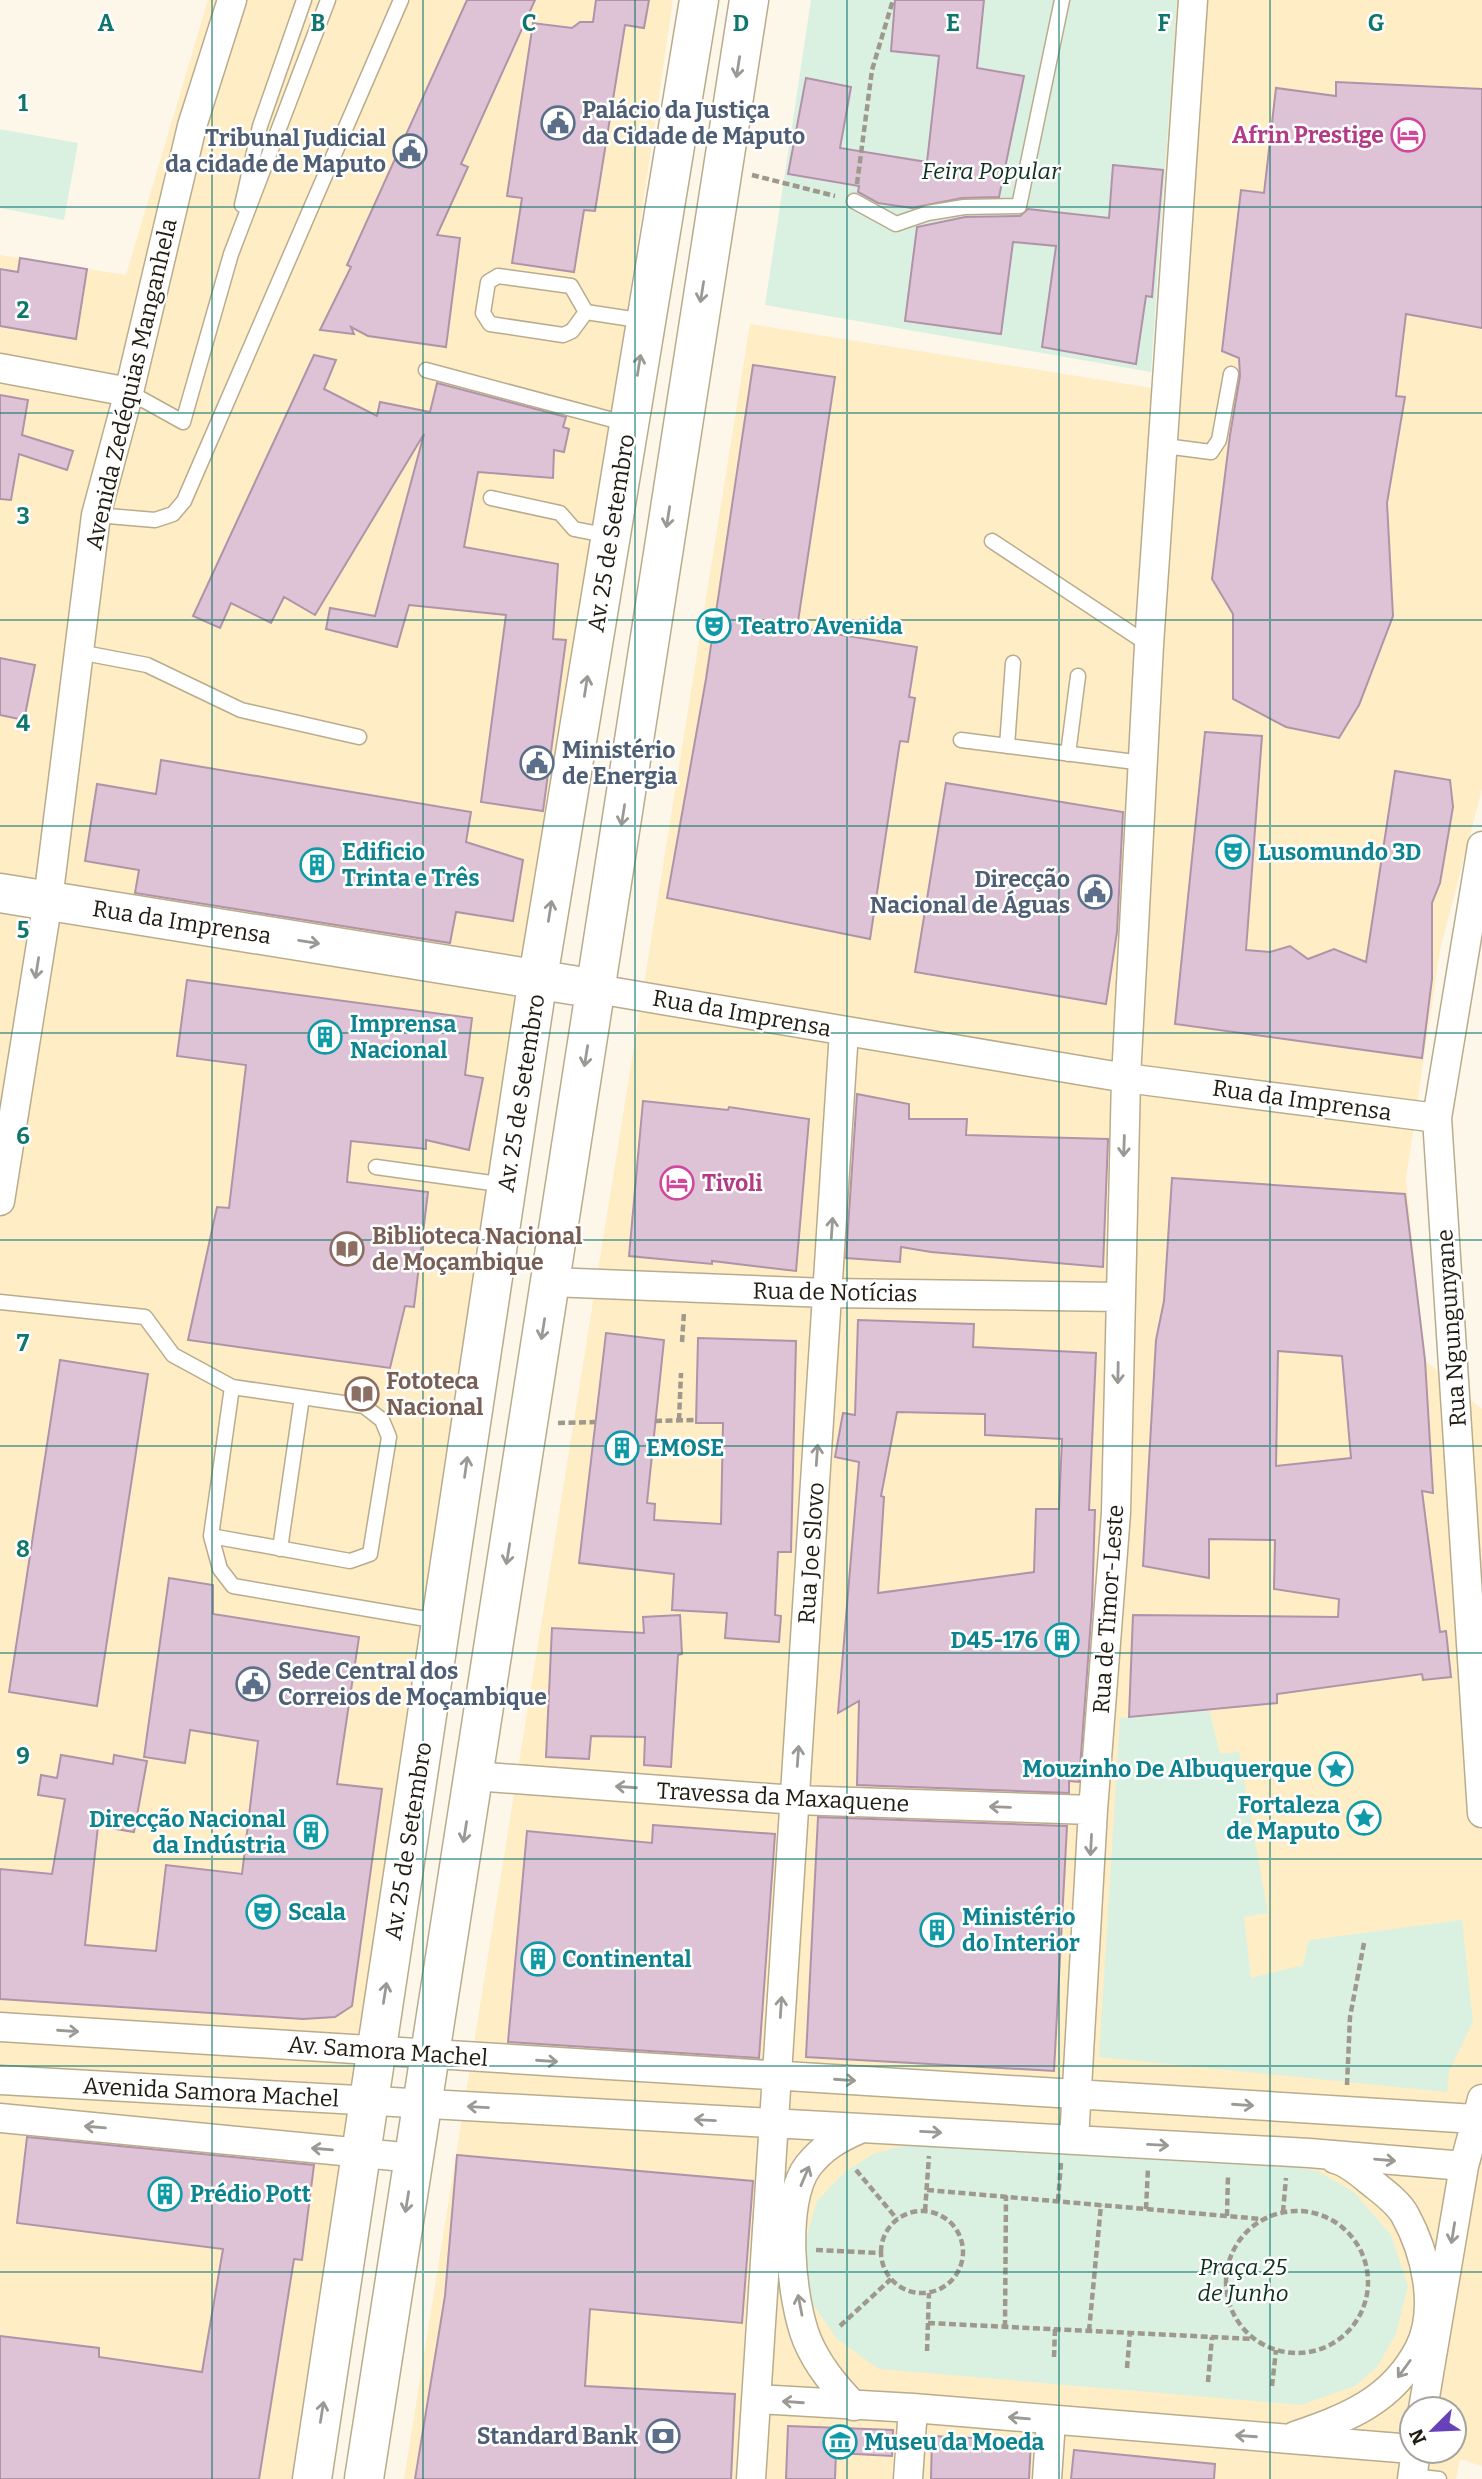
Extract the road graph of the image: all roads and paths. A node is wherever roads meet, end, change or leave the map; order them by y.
1 (232, 0) edge
2 (304, 0) edge
3 (328, 0) edge
4 (401, 0) edge
5 (699, 0) edge
6 (749, 0) edge
7 (893, 0) edge
8 (1062, 0) edge
9 (1194, 0) edge
10 (721, 167) junction
11 (854, 201) junction
12 (232, 254) junction
13 (586, 312) junction
14 (646, 321) junction
15 (0, 368) edge
16 (426, 370) dead end
17 (1231, 374) dead end
18 (129, 392) junction
19 (629, 424) junction
20 (1165, 446) junction
21 (491, 498) dead end
22 (96, 515) junction
23 (611, 536) junction
24 (992, 541) dead end
25 (1149, 645) junction
26 (79, 652) junction
27 (1013, 663) dead end
28 (1078, 676) dead end
29 (359, 737) dead end
30 (961, 740) dead end
31 (1006, 746) junction
32 (1068, 754) junction
33 (1143, 763) junction
34 (1482, 846) edge
35 (0, 893) edge
36 (48, 900) junction
37 (1472, 976) edge
38 (538, 978) junction
39 (597, 989) junction
40 (844, 1031) junction
41 (1126, 1078) junction
42 (1437, 1118) junction
43 (376, 1167) dead end
44 (507, 1185) junction
45 (0, 1201) edge
46 (551, 1282) junction
47 (827, 1293) junction
48 (1120, 1297) junction
49 (0, 1301) edge
50 (681, 1373) dead end
51 (232, 1387) junction
52 (302, 1397) junction
53 (679, 1420) junction
54 (696, 1420) dead end
55 (655, 1421) dead end
56 (1472, 1528) edge
57 (211, 1536) junction
58 (280, 1549) junction
59 (443, 1622) junction
60 (474, 1776) junction
61 (795, 1800) junction
62 (1093, 1810) junction
63 (1482, 1814) edge
64 (1364, 1943) dead end
65 (0, 2026) edge
66 (0, 2062) edge
67 (777, 2075) junction
68 (372, 2079) junction
69 (0, 2080) edge
70 (426, 2082) junction
71 (1076, 2094) junction
72 (1478, 2109) edge
73 (1346, 2111) junction
74 (0, 2118) edge
75 (774, 2123) junction
76 (863, 2128) junction
77 (1068, 2148) junction
78 (1229, 2149) junction
79 (929, 2150) dead end
80 (361, 2153) junction
81 (1309, 2153) junction
82 (414, 2158) junction
83 (1148, 2163) dead end
84 (1472, 2167) junction
85 (856, 2170) dead end
86 (1287, 2172) dead end
87 (927, 2190) junction
88 (1006, 2196) junction
89 (1058, 2201) junction
90 (1101, 2205) junction
91 (1146, 2209) junction
92 (925, 2211) junction
93 (1283, 2212) junction
94 (1227, 2217) junction
95 (897, 2219) junction
96 (1262, 2219) junction
97 (816, 2250) dead end
98 (881, 2253) junction
99 (891, 2279) junction
100 (929, 2293) junction
101 (928, 2323) junction
102 (840, 2326) dead end
103 (1005, 2327) junction
104 (1055, 2329) junction
105 (1089, 2331) junction
106 (1130, 2333) junction
107 (1212, 2337) junction
108 (1254, 2339) junction
109 (1276, 2350) junction
110 (927, 2351) dead end
111 (1054, 2357) dead end
112 (1128, 2368) dead end
113 (1208, 2382) dead end
114 (1272, 2386) dead end
115 (1426, 2395) edge
116 (756, 2399) junction
117 (854, 2406) junction
118 (913, 2408) junction
119 (1051, 2421) junction
120 (1286, 2439) junction
121 (1418, 2467) edge
122 (312, 2479) edge
123 (364, 2479) edge
124 (751, 2479) edge
125 (908, 2479) edge
126 (1047, 2479) edge

1 - 18 street, Avenida Zedéquias Manganhela
2 - 12 lane
3 - 12 lane
4 - 22 lane
5 - 14 main road, Av. 25 de Setembro
6 -> 10 main road
7 - 11 path
8 - 11 lane
9 - 20 street, Rua de Timor-Leste
10 - 11 path
10 -> 39 main road
12 - 18 lane
13 - 13 lane
13 - 14 lane
19 -> 14 main road, Av. 25 de Setembro
15 - 18 street
16 - 19 lane
17 - 20 lane
18 - 22 street, Avenida Zedéquias Manganhela
19 - 23 main road, Av. 25 de Setembro
20 - 25 street, Rua de Timor-Leste
21 - 23 lane
22 - 26 street, Avenida Zedéquias Manganhela
38 -> 23 main road, Av. 25 de Setembro
24 - 25 lane
25 - 33 street, Rua de Timor-Leste
26 - 29 lane
26 - 36 street, Avenida Zedéquias Manganhela
27 - 31 lane
28 - 32 lane
30 - 31 lane
31 - 32 lane
32 - 33 lane
33 - 41 street, Rua de Timor-Leste
34 - 37 street, Rua Ngungunyane
35 - 36 main road, Rua da Imprensa
36 -> 38 main road, Rua da Imprensa
36 -> 45 street, Avenida Zedéquias Manganhela
37 - 42 street, Rua Ngungunyane
38 - 39 main road, Rua da Imprensa
38 - 44 main road, Av. 25 de Setembro
39 - 40 street, Rua da Imprensa
39 -> 46 main road
40 - 41 street, Rua da Imprensa
47 -> 40 street, Rua Joe Slovo
41 - 42 street, Rua da Imprensa
41 -> 48 street, Rua de Timor-Leste
42 - 56 street, Rua Ngungunyane
43 - 44 lane
59 -> 44 main road, Av. 25 de Setembro
46 - 47 street, Rua de Notícias
46 -> 60 main road
47 - 48 street, Rua de Notícias
61 -> 47 street, Rua Joe Slovo
48 -> 62 street, Rua de Timor-Leste
49 - 51 lane
50 - 53 path
51 - 52 lane
51 - 57 lane
52 - 58 lane
52 - 58 lane
53 - 54 path
53 - 55 path
56 - 63 street, Rua Ngungunyane
57 - 58 lane
57 - 59 lane
68 -> 59 main road, Av. 25 de Setembro
61 -> 60 street, Travessa da Maxaquene
60 -> 70 main road
62 -> 61 street, Travessa da Maxaquene
67 -> 61 street, Rua Joe Slovo
62 -> 71 street, Rua de Timor-Leste
64 - 73 path
65 -> 68 street, Av. Samora Machel
66 - 68 street, Av. Samora Machel
70 -> 67 street, Av. Samora Machel
67 -> 71 street, Av. Samora Machel
67 - 75 street
68 - 69 street, Avenida Samora Machel
68 - 70 street, Avenida Samora Machel
68 - 70 street, Av. Samora Machel
68 - 80 main road, Av. 25 de Setembro
75 -> 70 street, Av. Samora Machel
70 - 82 main road
71 -> 73 street, Av. Samora Machel
71 - 77 street, Rua de Timor-Leste
72 - 73 street, Av. Samora Machel
72 - 84 street
80 -> 74 street
75 - 76 street
75 - 116 street
76 -> 77 street
117 -> 76 street
77 -> 78 street
77 - 89 path
78 - 81 street
78 - 94 path
79 - 87 path
80 - 82 street
122 -> 80 main road, Av. 25 de Setembro
81 -> 84 street
81 -> 120 street
82 -> 123 main road
83 - 91 path
84 -> 115 street
85 - 95 path
86 - 93 path
87 - 88 path
87 - 92 path
88 - 89 path
88 - 103 path
89 - 90 path
90 - 91 path
90 - 105 path
91 - 94 path
92 - 95 path
92 - 100 path
93 - 96 path
93 - 109 path
94 - 96 path
95 - 98 path
96 - 108 path
97 - 98 path
98 - 99 path
99 - 100 path
99 - 102 path
100 - 101 path
101 - 103 path
101 - 110 path
103 - 104 path
104 - 105 path
104 - 111 path
105 - 106 path
106 - 107 path
106 - 112 path
107 - 108 path
107 - 113 path
108 - 109 path
109 - 114 path
117 -> 116 street
116 - 124 street
117 - 118 street
119 -> 118 street
118 - 125 street
120 -> 119 street
119 - 126 street
120 - 121 street

